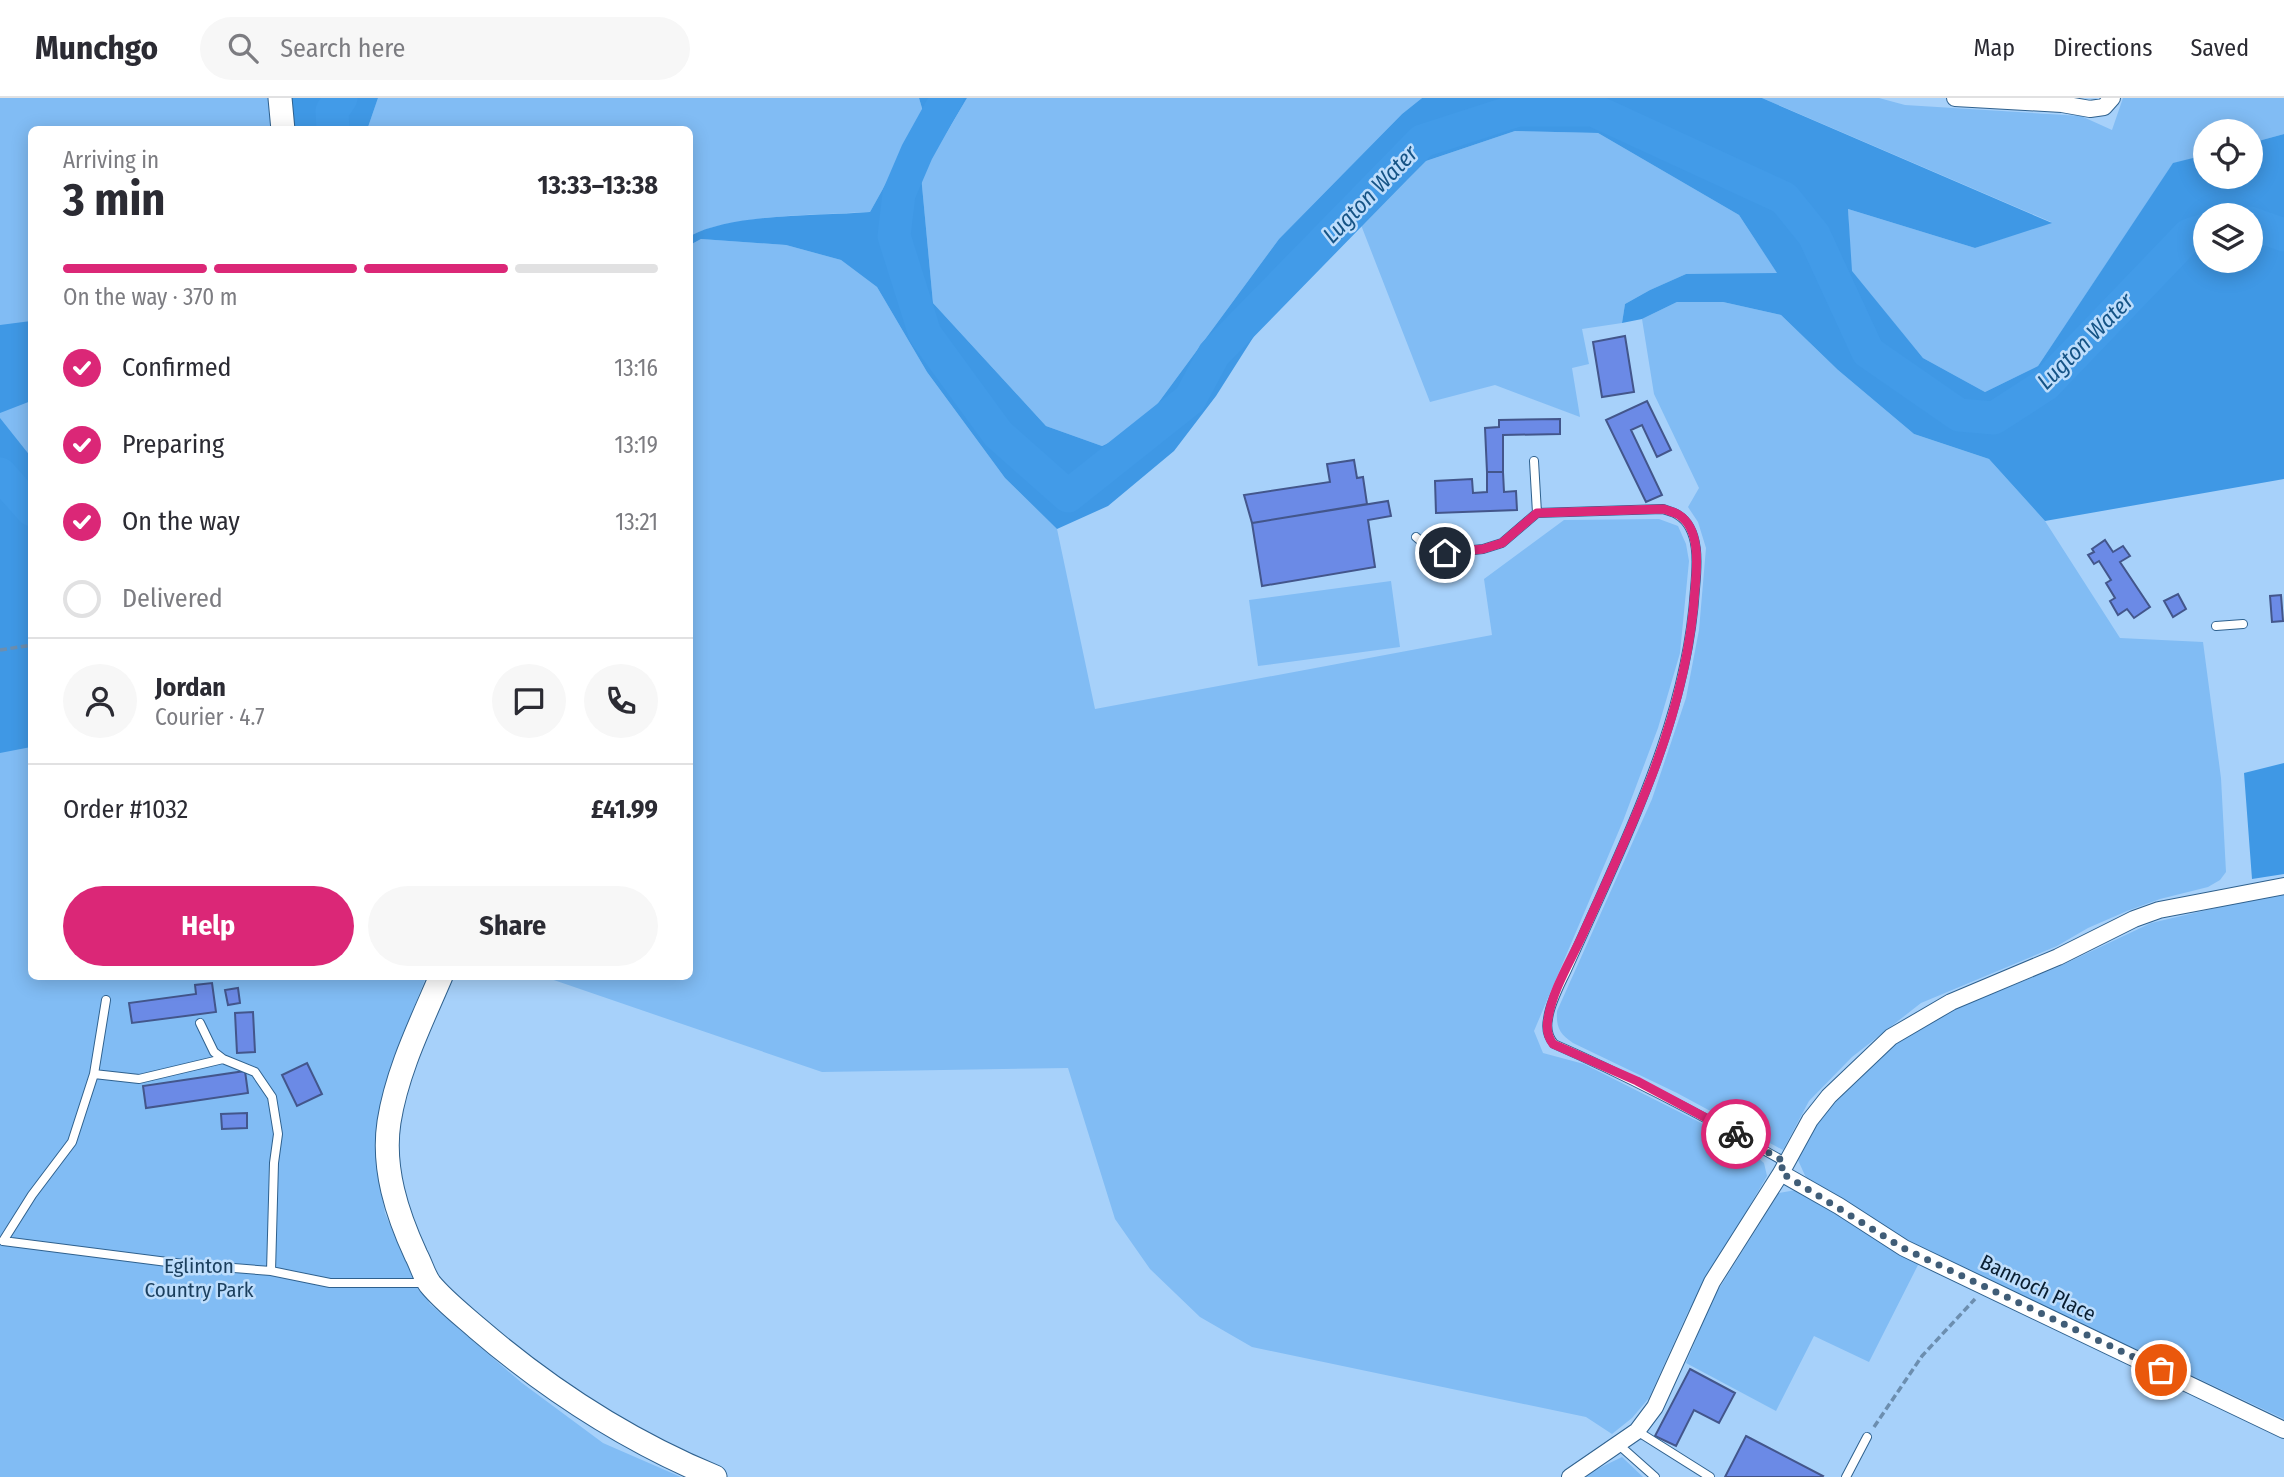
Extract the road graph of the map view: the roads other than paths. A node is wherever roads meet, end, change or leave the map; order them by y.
1 (280, 98) edge
2 (1955, 98) edge
3 (2112, 98) edge
4 (283, 126) edge
5 (1534, 461) dead end
6 (1537, 513) junction
7 (1416, 537) dead end
8 (2243, 624) dead end
9 (2216, 626) dead end
10 (2284, 886) edge
11 (439, 980) edge
12 (106, 1000) dead end
13 (200, 1023) dead end
14 (223, 1059) junction
15 (94, 1074) junction
16 (1783, 1167) junction
17 (271, 1271) junction
18 (429, 1283) junction
19 (2284, 1430) edge
20 (1637, 1431) junction
21 (1867, 1437) road end
22 (1619, 1445) junction
23 (715, 1477) edge
24 (1570, 1477) edge
25 (1655, 1477) edge
26 (1710, 1477) edge
27 (1846, 1477) edge

1 - 4 main road
2 - 3 street
5 - 6 lane
6 - 7 lane
6 - 16 lane
8 - 9 lane
10 - 16 street
11 - 18 main road
12 - 15 lane
13 - 14 lane
14 - 15 lane
14 - 17 lane
15 - 17 lane
16 - 19 street, Bannoch Place
16 - 20 street
17 - 18 lane
18 - 23 main road
20 - 22 street
20 - 26 lane
21 - 27 lane
22 - 24 street
22 - 25 lane

